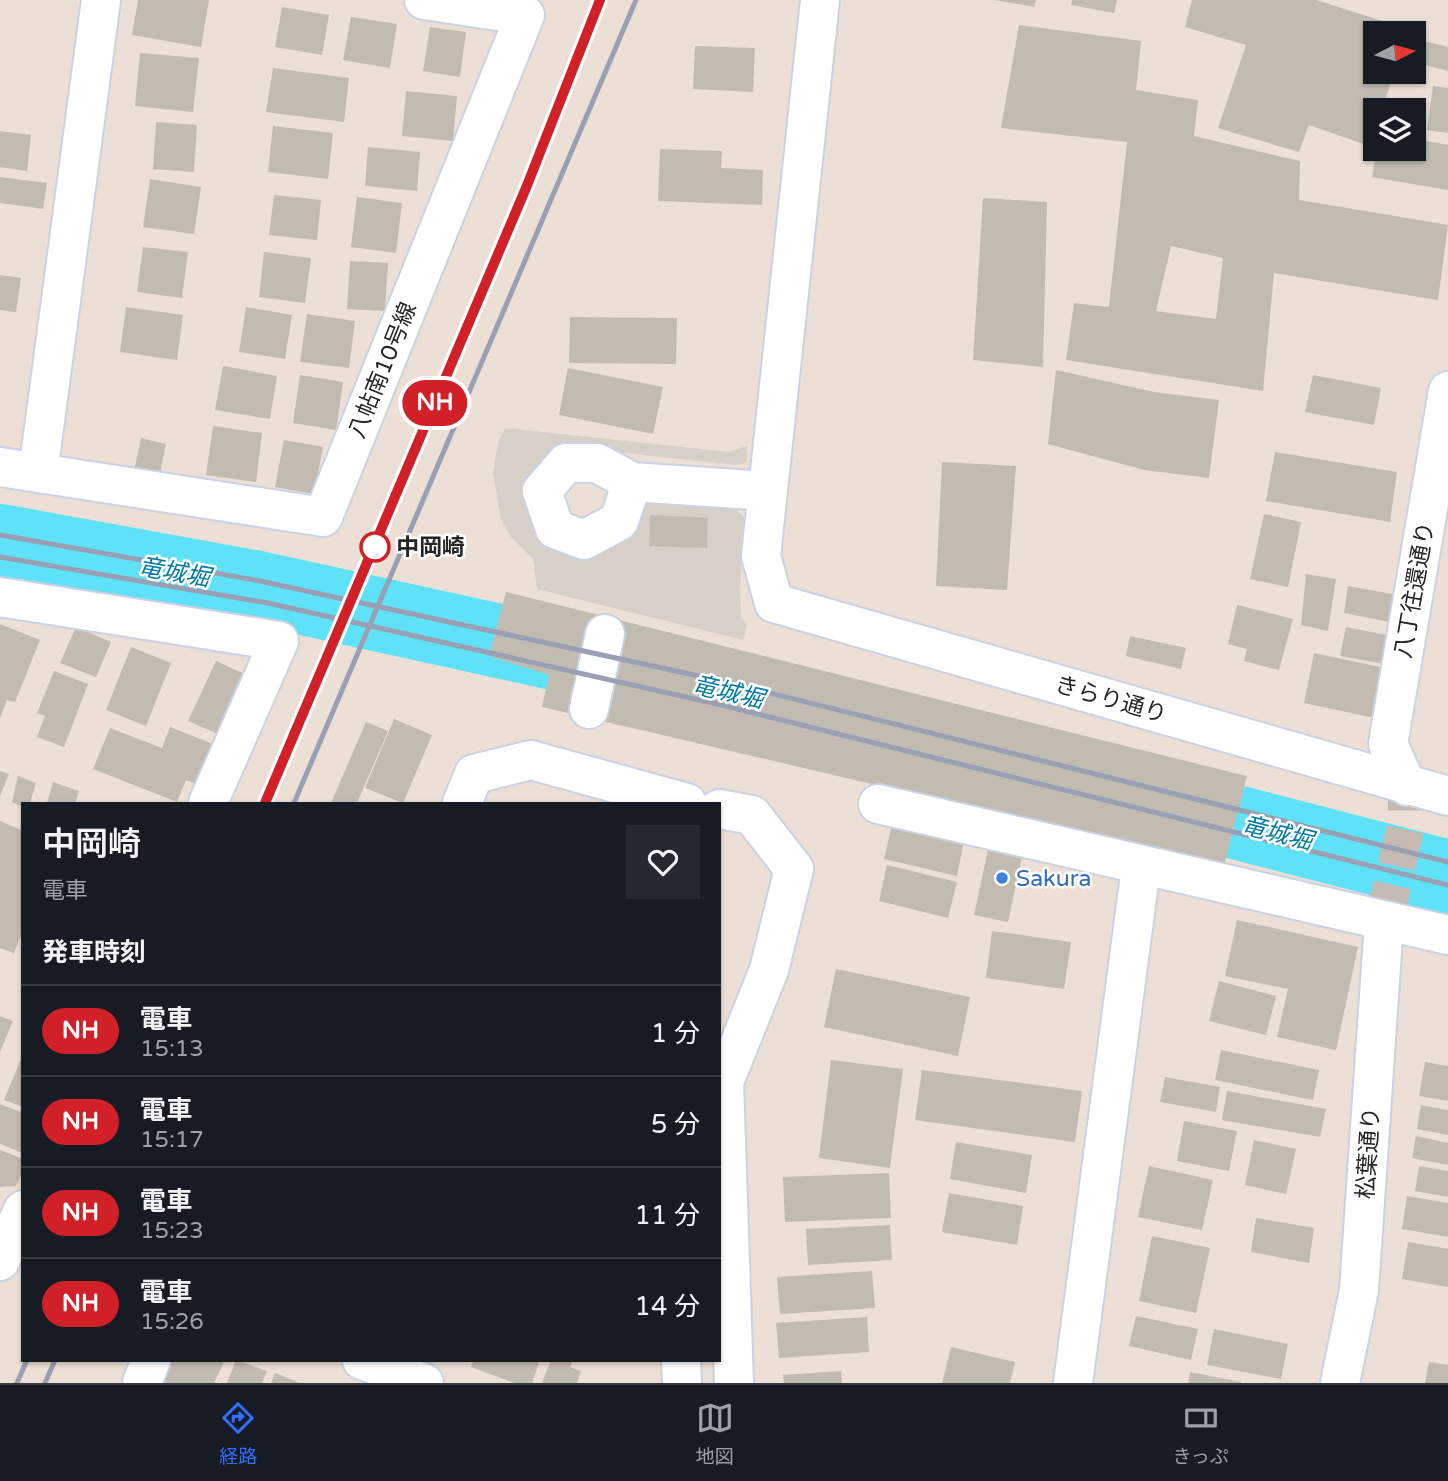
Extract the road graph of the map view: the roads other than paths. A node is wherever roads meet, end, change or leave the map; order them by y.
1 (101, 0) edge
2 (424, 0) edge
3 (820, 0) edge
4 (1448, 391) edge
5 (0, 467) edge
6 (38, 473) junction
7 (632, 482) dead end
8 (767, 491) junction
9 (0, 597) edge
10 (605, 634) dead end
11 (589, 709) dead end
12 (1407, 786) junction
13 (1448, 796) edge
14 (208, 802) edge
15 (462, 802) edge
16 (683, 802) edge
17 (878, 804) dead end
18 (721, 809) edge
19 (1141, 867) junction
20 (1384, 922) junction
21 (1448, 935) edge
22 (16, 1213) edge
23 (0, 1261) edge
24 (150, 1362) edge
25 (681, 1362) edge
26 (366, 1369) edge
27 (142, 1383) edge
28 (424, 1383) edge
29 (682, 1383) edge
30 (734, 1383) edge
31 (1073, 1383) edge
32 (1339, 1383) edge

1 - 6 street
2 - 6 street, 八帖南10号線
3 - 8 street
4 - 12 street, 八丁往還通り
5 - 6 street, 八帖南10号線
7 - 8 street
8 - 12 street, きらり通り
9 - 14 street
10 - 11 street
12 - 13 street, きらり通り
15 - 16 street
17 - 19 street
18 - 30 street
19 - 20 street
19 - 31 street
20 - 21 street
20 - 32 street, 松葉通り
22 - 23 street
24 - 27 street
25 - 29 street
26 - 28 street

